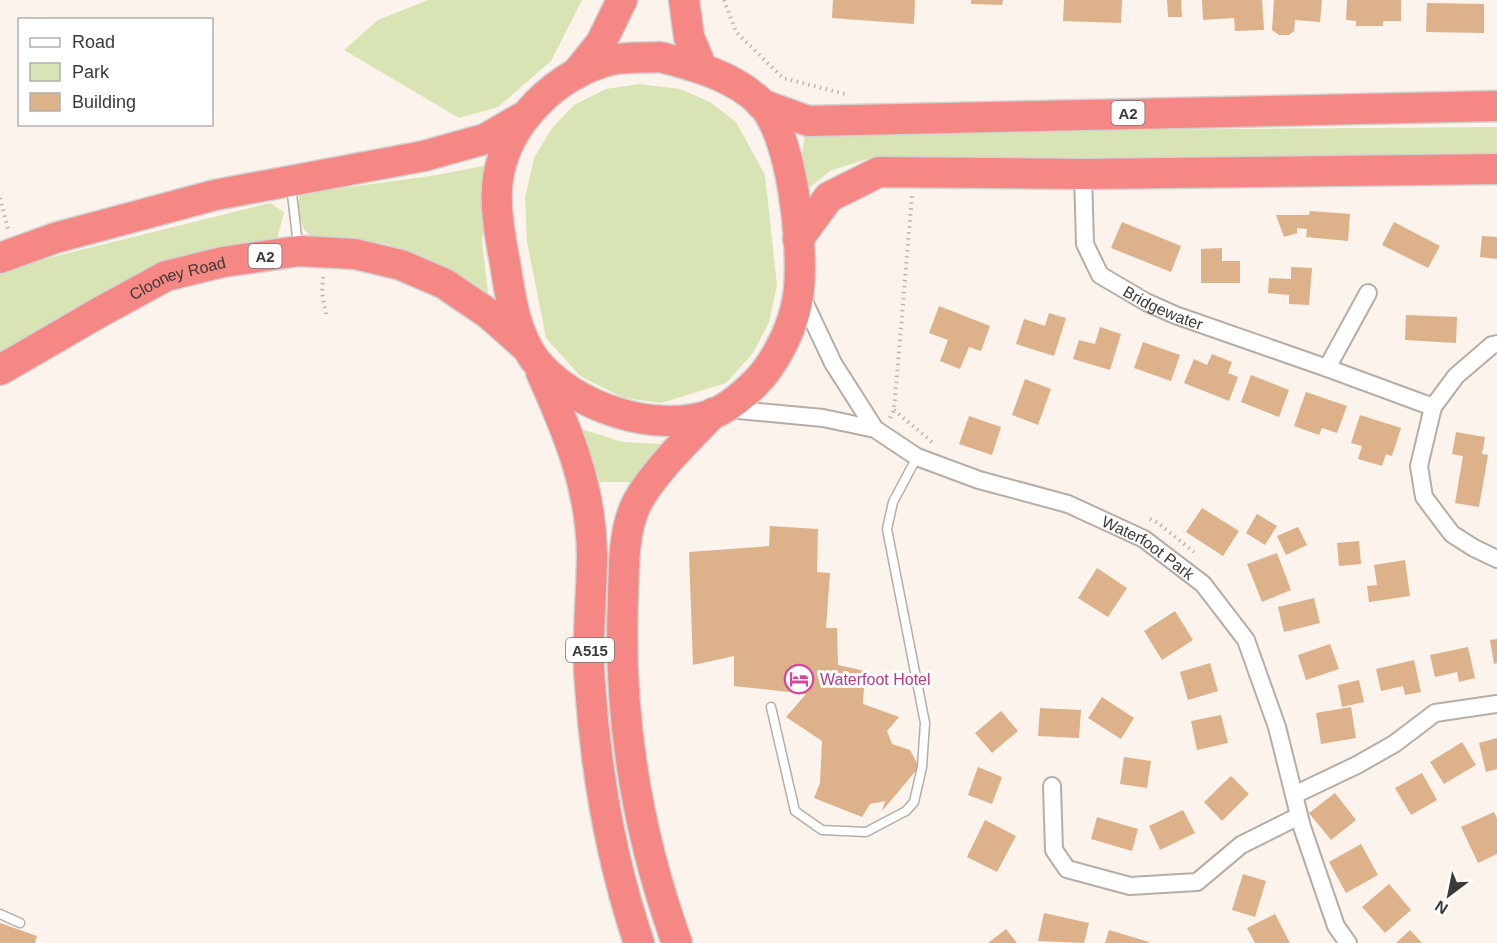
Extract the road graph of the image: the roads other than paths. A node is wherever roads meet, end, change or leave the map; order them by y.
1 (622, 0) edge
2 (684, 0) edge
3 (702, 68) junction
4 (576, 74) junction
5 (761, 104) junction
6 (1497, 106) edge
7 (525, 116) junction
8 (1497, 169) edge
9 (1083, 174) junction
10 (290, 180) junction
11 (798, 239) junction
12 (312, 252) junction
13 (7, 255) edge
14 (799, 289) junction
15 (1368, 293) dead end
16 (1497, 344) edge
17 (532, 355) junction
18 (1327, 368) junction
19 (0, 370) edge
20 (1433, 407) junction
21 (718, 411) junction
22 (879, 431) junction
23 (917, 457) junction
24 (1497, 559) edge
25 (1497, 704) edge
26 (771, 706) dead end
27 (1052, 786) dead end
28 (1294, 795) junction
29 (1299, 816) junction
30 (0, 914) edge
31 (20, 923) dead end
32 (639, 943) edge
33 (677, 943) edge
34 (1348, 943) edge

1 - 4 highway
2 - 3 highway
3 - 4 highway, A2
3 - 5 highway, A2
4 - 7 highway
5 - 6 highway, A2
5 - 11 highway, A2
7 - 10 highway
7 - 17 highway, A2
8 - 9 highway
9 - 11 highway
9 - 18 street, Bridgewater
10 - 12 lane
10 - 13 highway
11 - 14 highway, A2
12 - 17 highway, Clooney Road / A2
12 - 19 highway, Clooney Road / A2
14 - 21 highway, A2
14 - 22 street, Waterfoot Park
15 - 18 street
16 - 20 street
17 - 21 highway, A2
17 - 32 highway, A515
18 - 20 street, Bridgewater
20 - 24 street
21 - 22 street, Waterfoot Park
21 - 33 highway, A515
22 - 23 street, Waterfoot Park
23 - 26 lane
23 - 28 street, Waterfoot Park
25 - 28 street
27 - 29 street
28 - 29 street, Waterfoot Park
29 - 34 street, Waterfoot Park
30 - 31 lane

